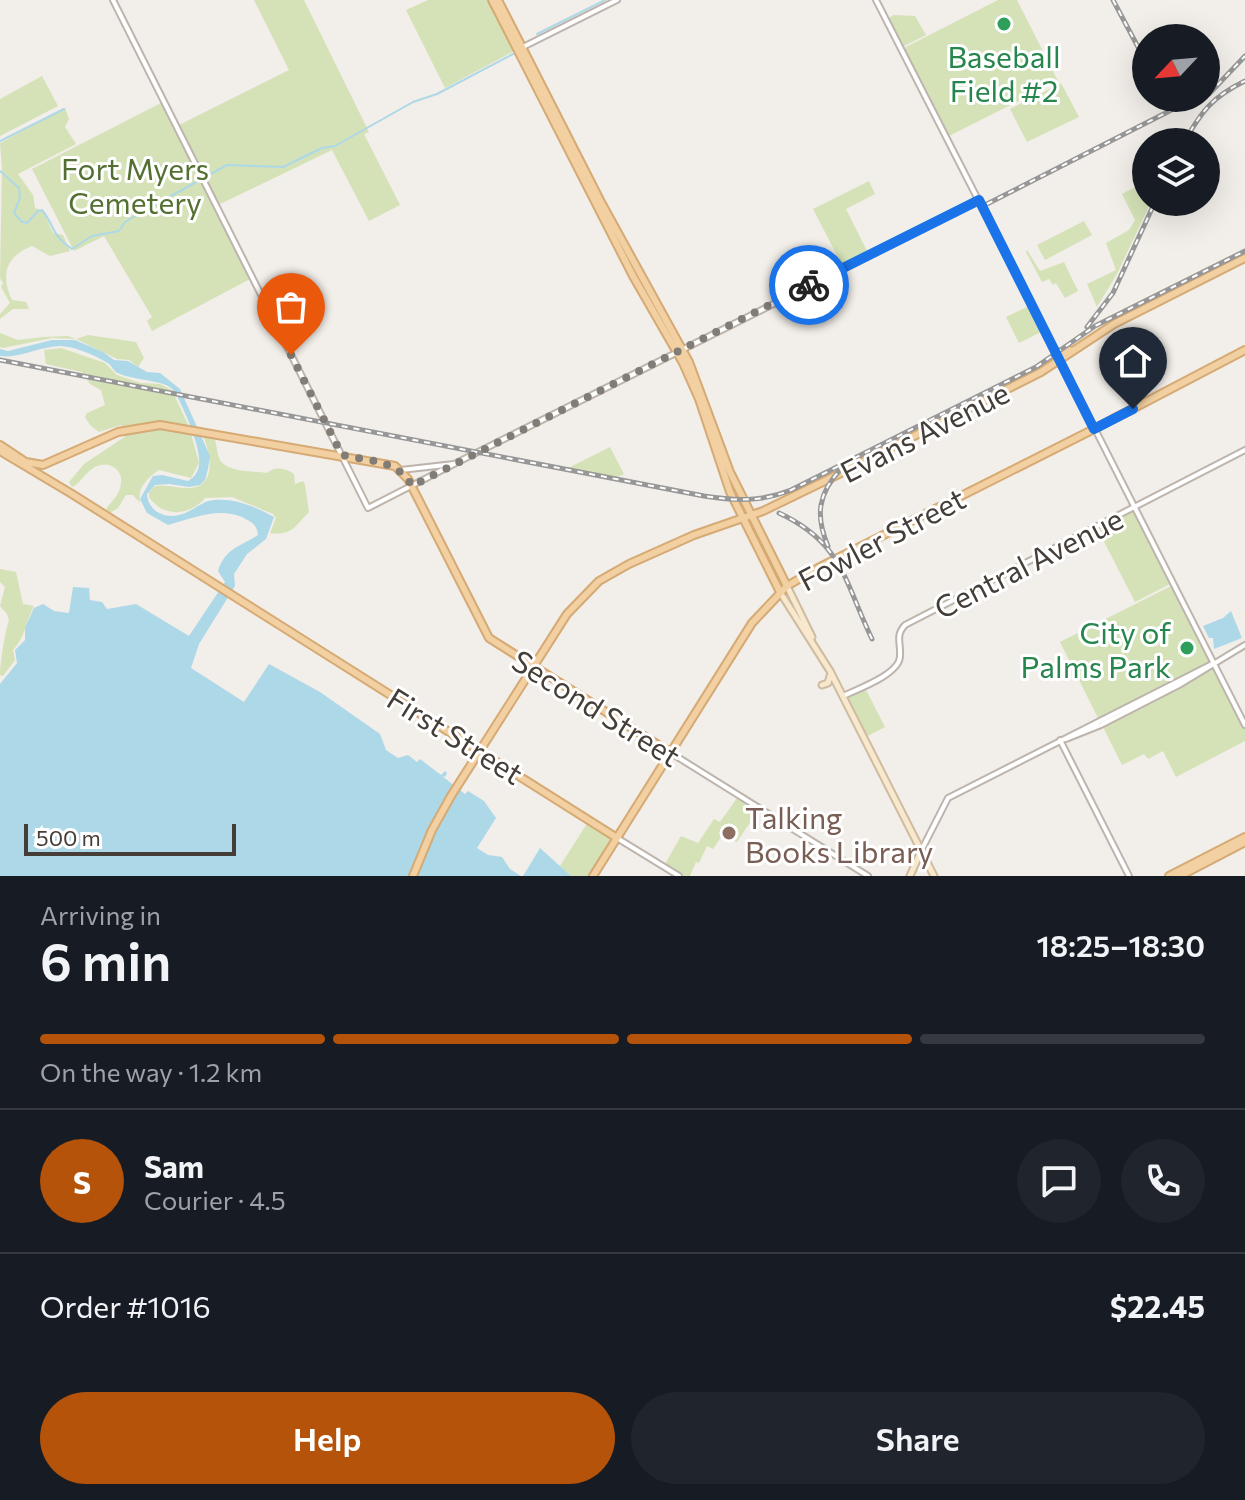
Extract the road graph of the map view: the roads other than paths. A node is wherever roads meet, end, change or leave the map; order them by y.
1 (113, 0) edge
2 (492, 0) edge
3 (498, 0) edge
4 (617, 0) edge
5 (876, 0) edge
6 (520, 49) junction
7 (544, 104) junction
8 (552, 107) junction
9 (564, 143) junction
10 (580, 162) junction
11 (979, 200) junction
12 (621, 253) junction
13 (1245, 258) edge
14 (635, 268) junction
15 (633, 276) junction
16 (645, 286) junction
17 (1093, 337) junction
18 (679, 350) junction
19 (1245, 350) edge
20 (1055, 351) junction
21 (1060, 360) junction
22 (1094, 429) junction
23 (0, 448) edge
24 (1245, 450) edge
25 (342, 455) junction
26 (26, 462) junction
27 (50, 463) junction
28 (454, 464) junction
29 (401, 470) junction
30 (42, 475) junction
31 (412, 486) junction
32 (1135, 508) junction
33 (751, 514) junction
34 (743, 517) junction
35 (787, 586) junction
36 (780, 592) junction
37 (787, 603) junction
38 (808, 627) junction
39 (1245, 645) edge
40 (819, 652) junction
41 (1214, 663) junction
42 (533, 667) junction
43 (830, 671) junction
44 (822, 685) dead end
45 (843, 696) junction
46 (1245, 725) edge
47 (1060, 740) junction
48 (480, 751) junction
49 (671, 753) junction
50 (617, 838) junction
51 (1245, 840) edge
52 (921, 851) junction
53 (1214, 853) junction
54 (1206, 863) junction
55 (913, 869) junction
56 (933, 873) edge
57 (413, 876) edge
58 (593, 876) edge
59 (679, 876) edge
60 (868, 876) edge
61 (910, 876) edge
62 (1129, 876) edge
63 (1169, 876) edge
64 (1180, 876) edge

1 - 25 street
2 - 6 main road
3 - 6 main road
4 - 6 street
5 - 11 street
6 - 7 main road
6 - 8 main road
7 - 8 main road
7 - 9 main road
8 - 10 main road
9 - 10 main road
9 - 12 main road
10 - 14 main road
11 - 18 street
11 - 20 street
12 - 14 main road
12 - 15 main road
13 - 17 main road, Evans Avenue
14 - 16 main road
15 - 16 main road
15 - 18 main road
16 - 18 main road
17 - 20 main road
17 - 21 main road, Evans Avenue
18 - 28 street
18 - 33 main road
18 - 34 main road
19 - 22 main road, Fowler Street
20 - 21 street
21 - 22 street
21 - 33 main road, Evans Avenue
22 - 32 street
22 - 35 main road, Fowler Street
23 - 26 main road
23 - 30 main road
24 - 32 street, Central Avenue
25 - 27 main road
25 - 29 main road
25 - 31 street
26 - 27 main road
26 - 30 main road
27 - 30 main road
28 - 29 street
28 - 31 street
29 - 31 main road, Second Street
30 - 48 main road, First Street
31 - 42 main road, Second Street
32 - 41 street
32 - 45 street, Central Avenue
33 - 34 main road, Evans Avenue
33 - 35 main road
34 - 36 main road
34 - 42 main road, Evans Avenue
35 - 36 main road, Fowler Street
35 - 38 main road
36 - 37 main road
36 - 49 main road, Fowler Street
37 - 38 main road
37 - 40 main road
38 - 40 main road
39 - 41 street
40 - 43 main road
41 - 46 street
41 - 47 street
42 - 48 main road, Evans Avenue
42 - 49 main road, Second Street
43 - 44 main road
43 - 45 main road
45 - 52 main road
47 - 52 street
47 - 62 street
48 - 50 main road, First Street
48 - 57 main road, Evans Avenue
49 - 50 main road, Fowler Street
49 - 60 street, Second Street
50 - 58 main road, Fowler Street
50 - 59 street, First Street
51 - 53 main road
51 - 54 main road
52 - 55 main road
52 - 56 main road
53 - 54 main road
53 - 63 main road
54 - 64 main road
55 - 56 main road
55 - 61 main road

